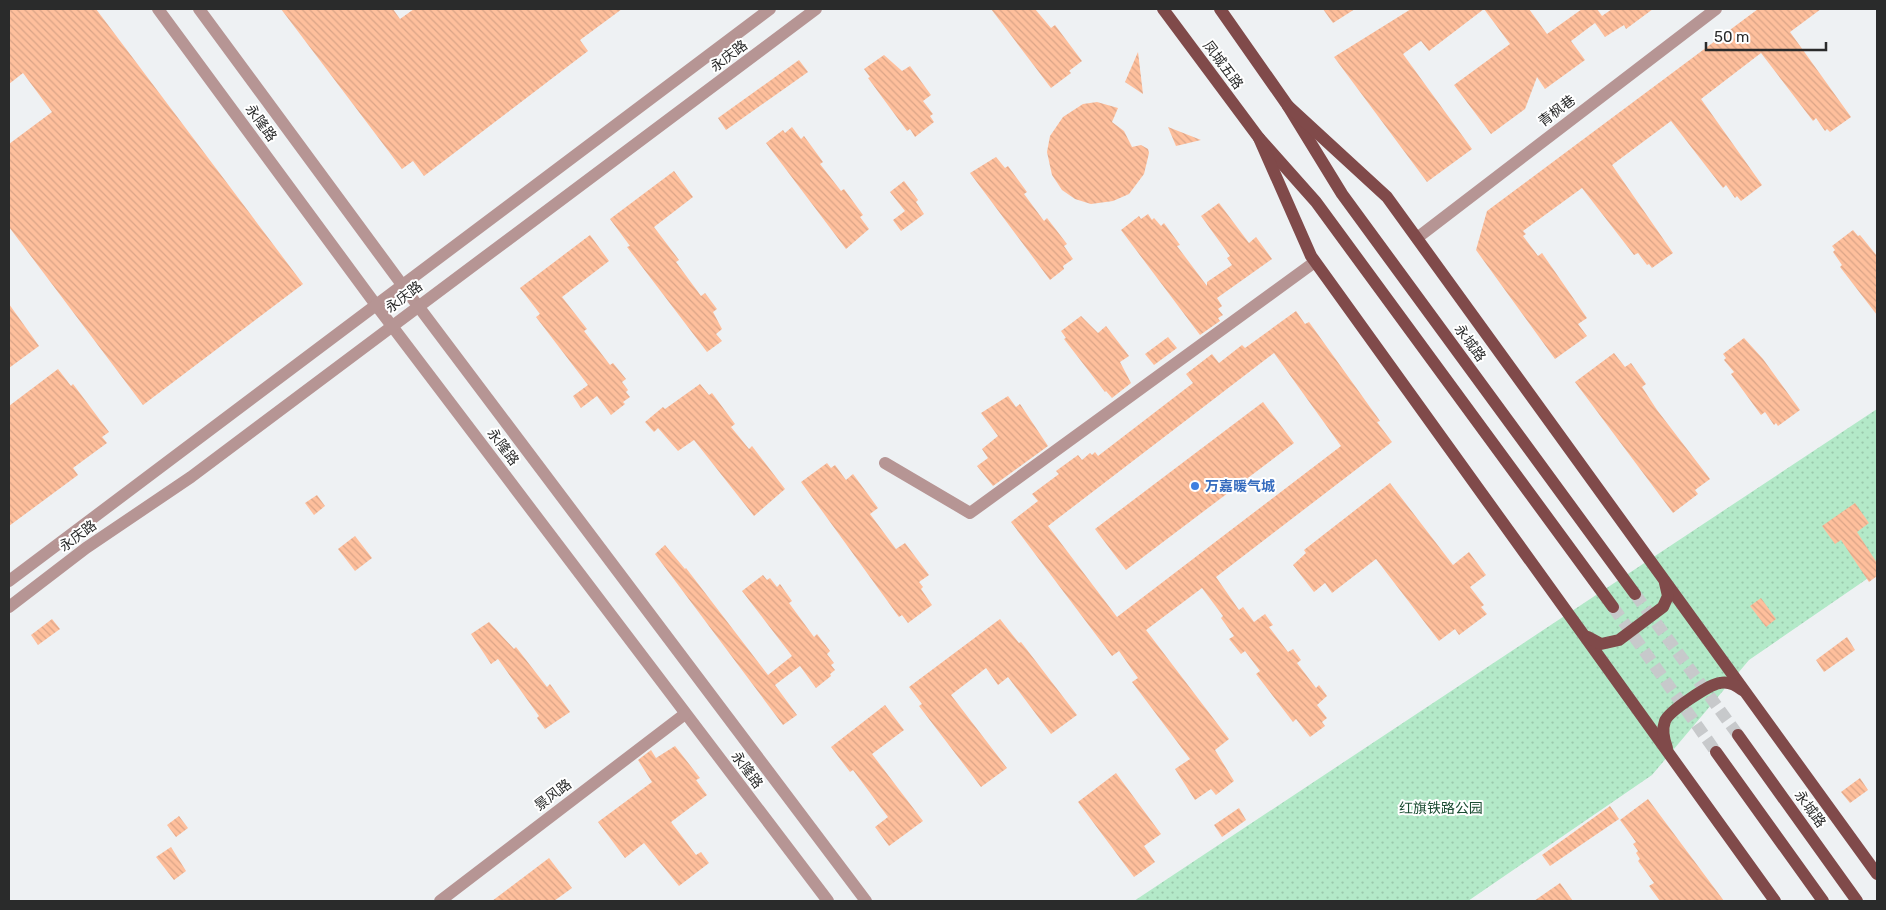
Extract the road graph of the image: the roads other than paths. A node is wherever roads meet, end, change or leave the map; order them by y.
1 (158, 9) edge
2 (199, 9) edge
3 (770, 9) edge
4 (816, 9) edge
5 (1163, 9) edge
6 (1220, 9) edge
7 (1716, 9) edge
8 (1288, 106) junction
9 (1259, 138) junction
10 (1417, 238) junction
11 (1312, 264) dead end
12 (404, 286) junction
13 (376, 305) junction
14 (418, 305) junction
15 (392, 326) junction
16 (885, 463) dead end
17 (1663, 578) junction
18 (9, 581) edge
19 (1635, 594) tunnel mouth
20 (9, 607) edge
21 (1613, 607) tunnel mouth
22 (1579, 629) junction
23 (1748, 695) junction
24 (685, 714) junction
25 (1738, 735) tunnel mouth
26 (1716, 752) tunnel mouth
27 (1671, 756) junction
28 (1877, 874) edge
29 (440, 901) edge
30 (828, 901) edge
31 (866, 901) edge
32 (1776, 901) edge
33 (1823, 901) edge
34 (1857, 901) edge

1 - 13 street, 永隆路
2 - 12 street, 永隆路
3 - 12 street, 永庆路
4 - 14 street, 永庆路
5 - 9 main road, 凤城五路
6 - 8 main road, 凤城五路
7 - 10 street, 青枫巷
8 - 10 main road
8 - 19 main road, 永城路
9 - 21 main road
9 - 22 main road
10 - 17 main road
11 - 16 street
12 - 13 street, 永庆路
12 - 14 street, 永隆路
13 - 15 street, 永隆路
13 - 18 street, 永庆路
14 - 15 street, 永庆路
14 - 31 street, 永隆路
15 - 20 street, 永庆路
15 - 24 street, 永隆路
17 - 22 main road
17 - 23 main road
22 - 27 main road
23 - 27 main road
23 - 28 main road
24 - 29 street, 景风路
24 - 30 street, 永隆路
25 - 34 main road, 永城路
26 - 33 main road
27 - 32 main road

